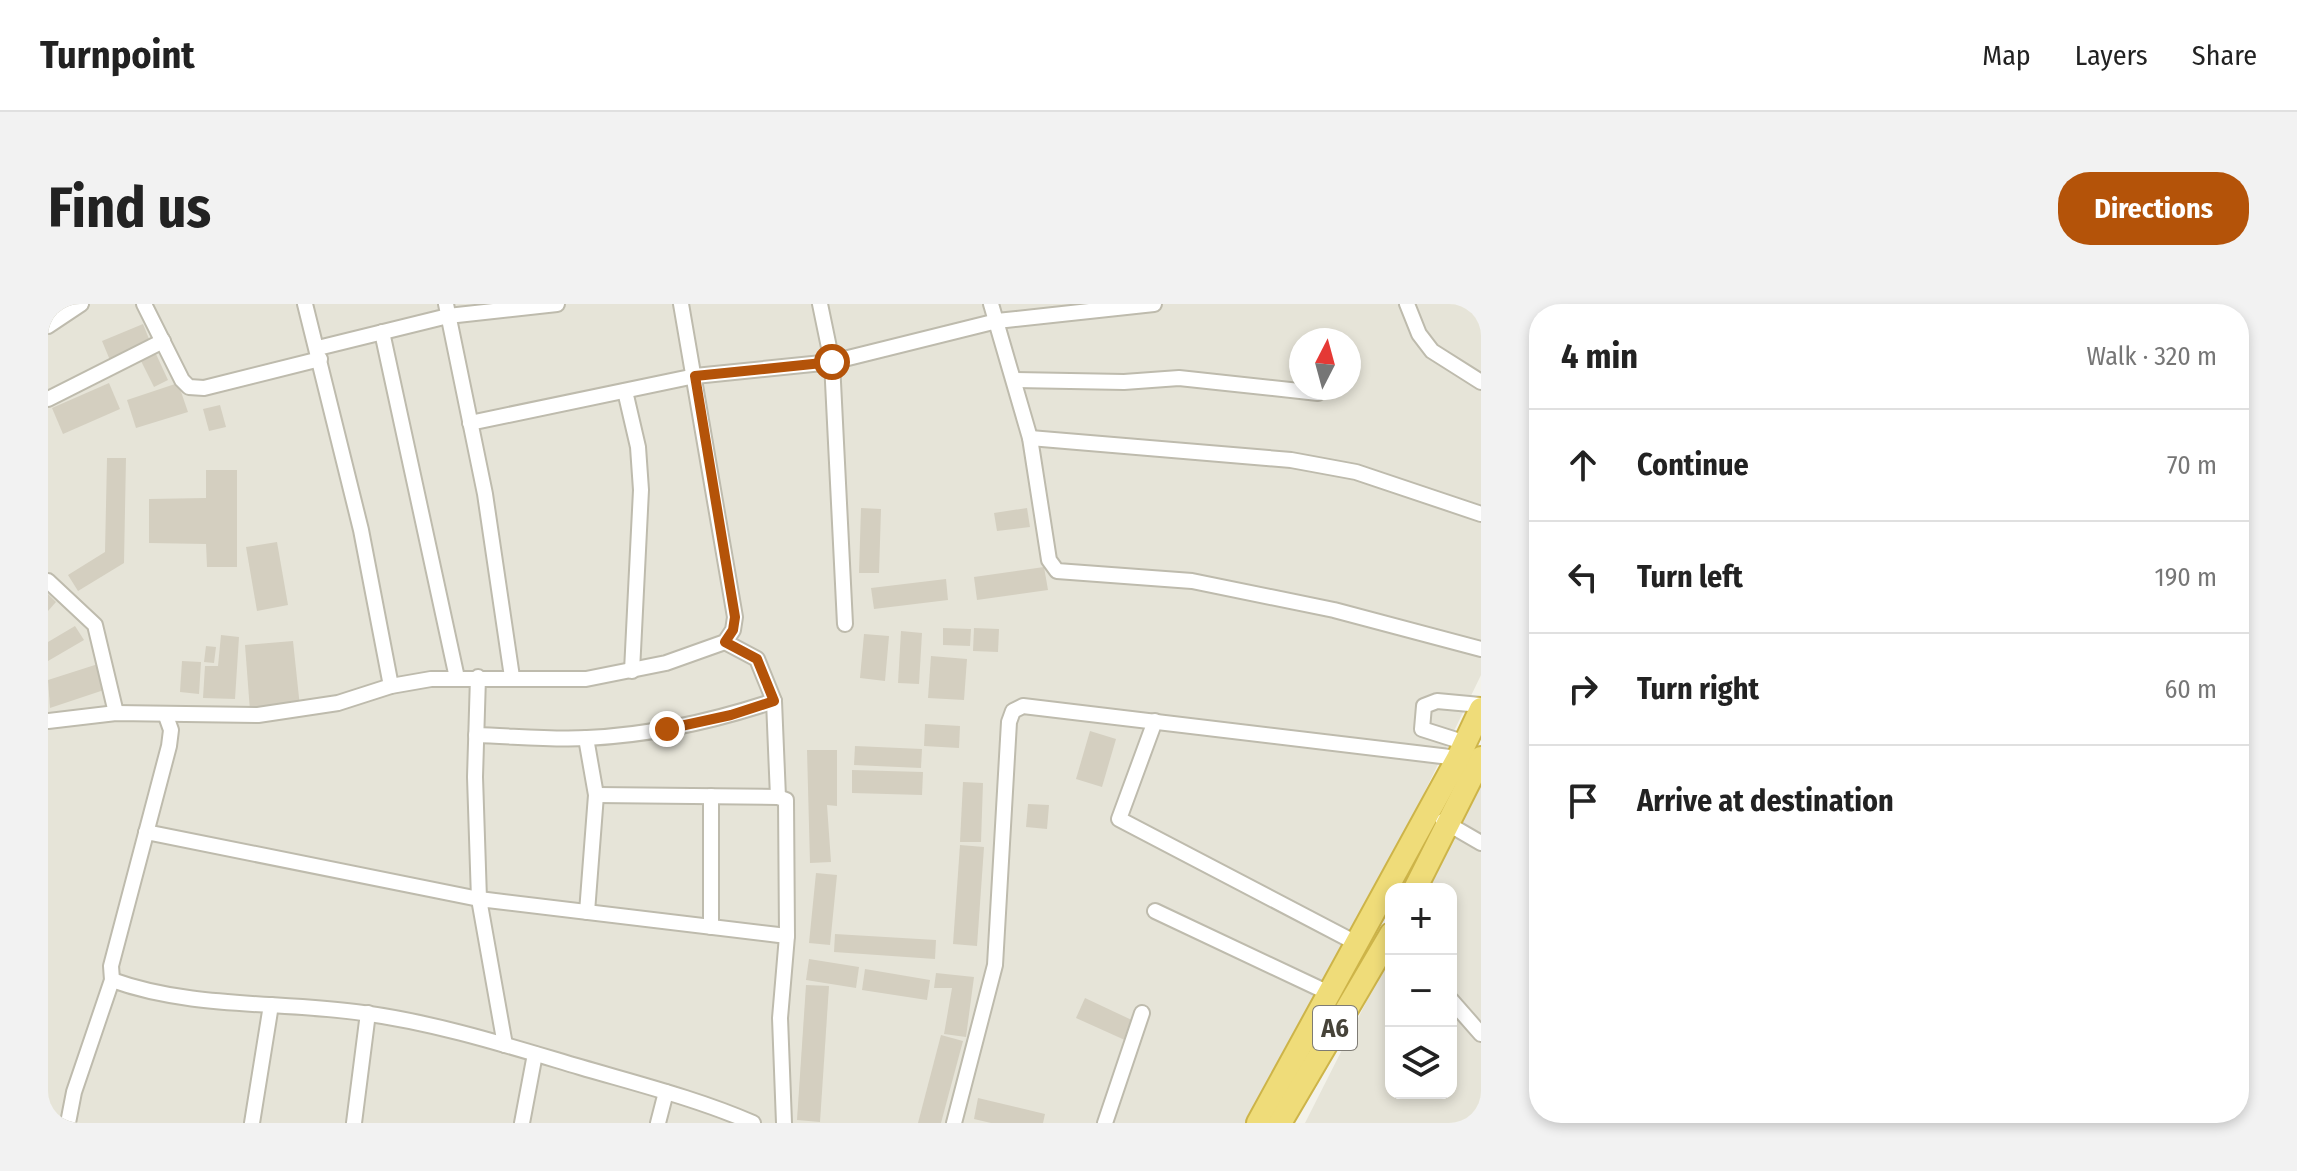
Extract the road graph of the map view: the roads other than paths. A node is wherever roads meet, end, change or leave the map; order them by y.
1 (81, 304) edge
2 (144, 304) edge
3 (305, 304) edge
4 (557, 304) edge
5 (681, 304) edge
6 (820, 304) edge
7 (991, 304) edge
8 (1154, 304) edge
9 (1407, 304) edge
10 (447, 310) edge
11 (997, 321) junction
12 (48, 326) edge
13 (382, 332) junction
14 (163, 341) junction
15 (319, 354) junction
16 (832, 362) junction
17 (695, 376) junction
18 (1016, 380) junction
19 (1481, 382) edge
20 (1289, 390) edge
21 (625, 391) junction
22 (49, 396) edge
23 (470, 423) junction
24 (1030, 438) junction
25 (1481, 514) edge
26 (48, 581) edge
27 (845, 624) dead end
28 (725, 642) junction
29 (1481, 649) edge
30 (632, 671) junction
31 (478, 677) junction
32 (512, 677) junction
33 (457, 678) junction
34 (391, 686) junction
35 (774, 701) junction
36 (1481, 707) edge
37 (116, 713) junction
38 (166, 716) junction
39 (48, 721) edge
40 (1155, 721) junction
41 (476, 735) junction
42 (586, 738) junction
43 (1469, 753) edge
44 (596, 795) junction
45 (711, 796) junction
46 (778, 797) junction
47 (1429, 812) junction
48 (1448, 825) junction
49 (146, 832) junction
50 (1481, 843) edge
51 (1402, 863) junction
52 (1419, 881) edge
53 (479, 899) junction
54 (1155, 911) dead end
55 (587, 912) junction
56 (711, 927) junction
57 (787, 936) junction
58 (1358, 944) junction
59 (1385, 944) edge
60 (112, 980) junction
61 (1331, 994) junction
62 (271, 1005) junction
63 (1457, 1007) edge
64 (368, 1013) junction
65 (1142, 1013) dead end
66 (1481, 1034) edge
67 (505, 1045) junction
68 (535, 1054) junction
69 (666, 1092) junction
70 (68, 1123) edge
71 (252, 1123) edge
72 (354, 1123) edge
73 (522, 1123) edge
74 (658, 1123) edge
75 (753, 1123) edge
76 (784, 1123) edge
77 (954, 1123) edge
78 (1105, 1123) edge
79 (1258, 1123) edge
80 (1280, 1123) edge

1 - 12 street
2 - 14 street
3 - 15 street
4 - 10 street
5 - 17 street
6 - 16 street
7 - 11 street
8 - 11 street
9 - 19 street
10 - 13 street
10 - 23 street
11 - 16 street
11 - 18 street
13 - 15 street
13 - 33 street
14 - 15 street
14 - 22 street
15 - 34 street
16 - 17 street
16 - 27 street
17 - 21 street
17 - 28 street
18 - 20 street
18 - 24 street
21 - 23 street
21 - 30 street
23 - 32 street
24 - 25 street
24 - 29 street
26 - 37 street
28 - 30 street
28 - 35 street
30 - 32 street
31 - 32 street
31 - 33 street
31 - 41 street
33 - 34 street
34 - 38 street
35 - 42 street
35 - 46 street
36 - 43 highway, A6
36 - 43 street
37 - 38 street
37 - 39 street
38 - 49 street
40 - 43 street
40 - 58 street
40 - 77 street
41 - 42 street
41 - 53 street
42 - 44 street
43 - 47 highway, A6
43 - 48 highway, A6
44 - 45 street
44 - 55 street
45 - 46 street
45 - 56 street
46 - 57 street
47 - 48 street
47 - 51 highway, A6
48 - 50 street
48 - 52 highway, A6
49 - 53 street
49 - 60 street
51 - 52 highway
51 - 58 highway, A6
53 - 55 street
53 - 67 street
54 - 61 street
55 - 56 street
56 - 57 street
57 - 76 street
58 - 61 highway, A6
59 - 80 highway, A6
60 - 62 street
60 - 70 street
61 - 79 highway, A6
62 - 64 street
62 - 71 street
63 - 66 street
64 - 67 street
64 - 72 street
65 - 78 street
67 - 68 street
68 - 69 street
68 - 73 street
69 - 74 street
69 - 75 street

